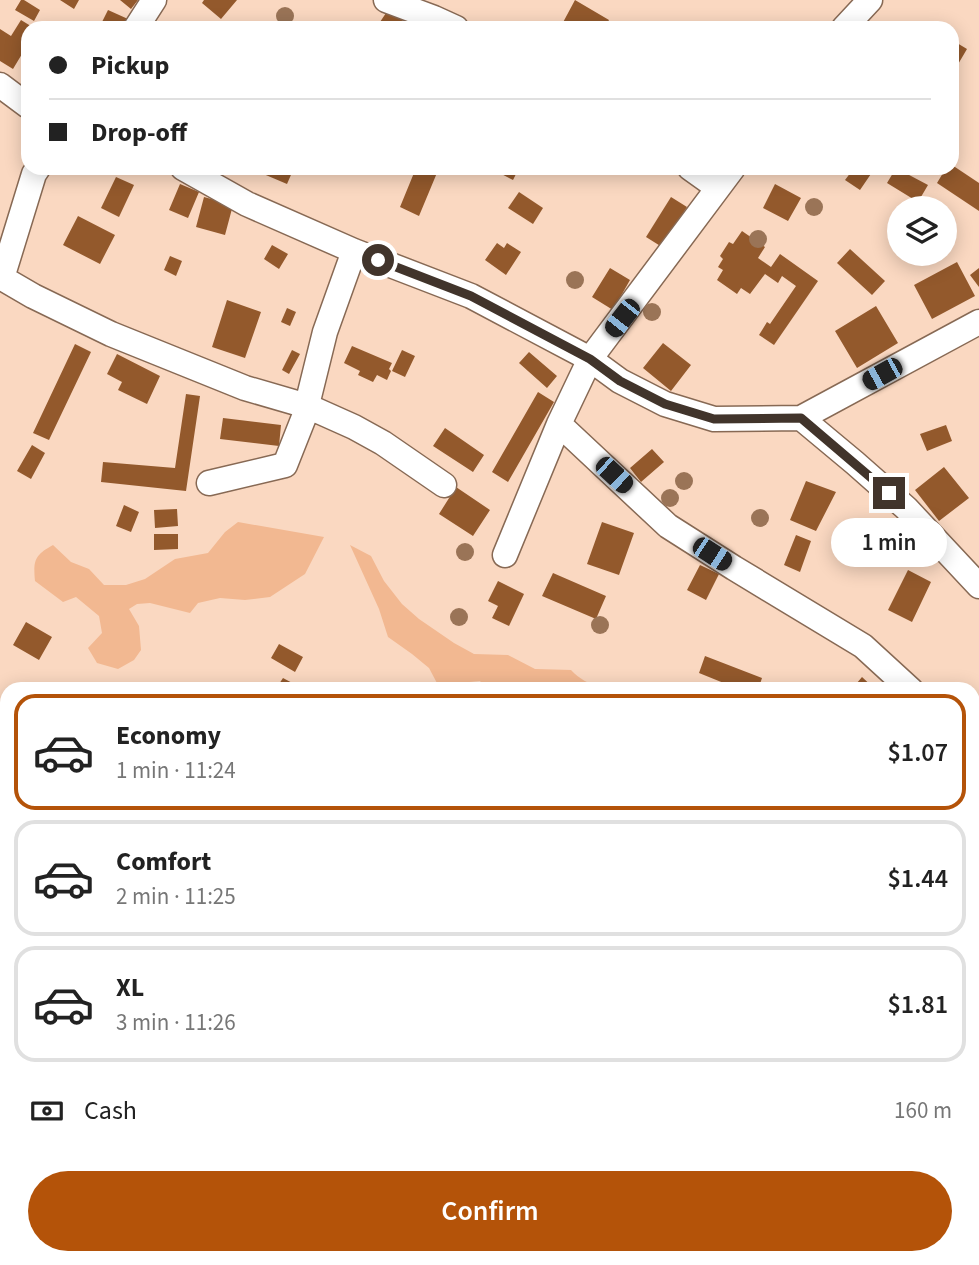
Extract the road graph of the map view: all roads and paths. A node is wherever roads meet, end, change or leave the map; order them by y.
1 (154, 0) edge
2 (386, 0) edge
3 (870, 0) edge
4 (140, 21) edge
5 (441, 21) edge
6 (850, 21) edge
7 (0, 85) edge
8 (21, 102) edge
9 (34, 175) edge
10 (195, 175) edge
11 (700, 175) edge
12 (728, 175) edge
13 (718, 188) junction
14 (354, 251) junction
15 (1, 280) edge
16 (979, 322) edge
17 (590, 359) junction
18 (306, 406) junction
19 (801, 418) junction
20 (559, 424) junction
21 (209, 483) dead end
22 (444, 485) dead end
23 (505, 555) dead end
24 (979, 586) edge
25 (902, 682) edge

1 - 4 street
2 - 5 street
3 - 6 street
7 - 8 street
9 - 15 street
10 - 14 street
11 - 13 street
12 - 13 street
13 - 17 street
14 - 17 street
14 - 18 street
15 - 18 street
16 - 19 street
17 - 19 street
17 - 20 street
18 - 21 street
18 - 22 street
19 - 24 street
20 - 23 street
20 - 25 street

